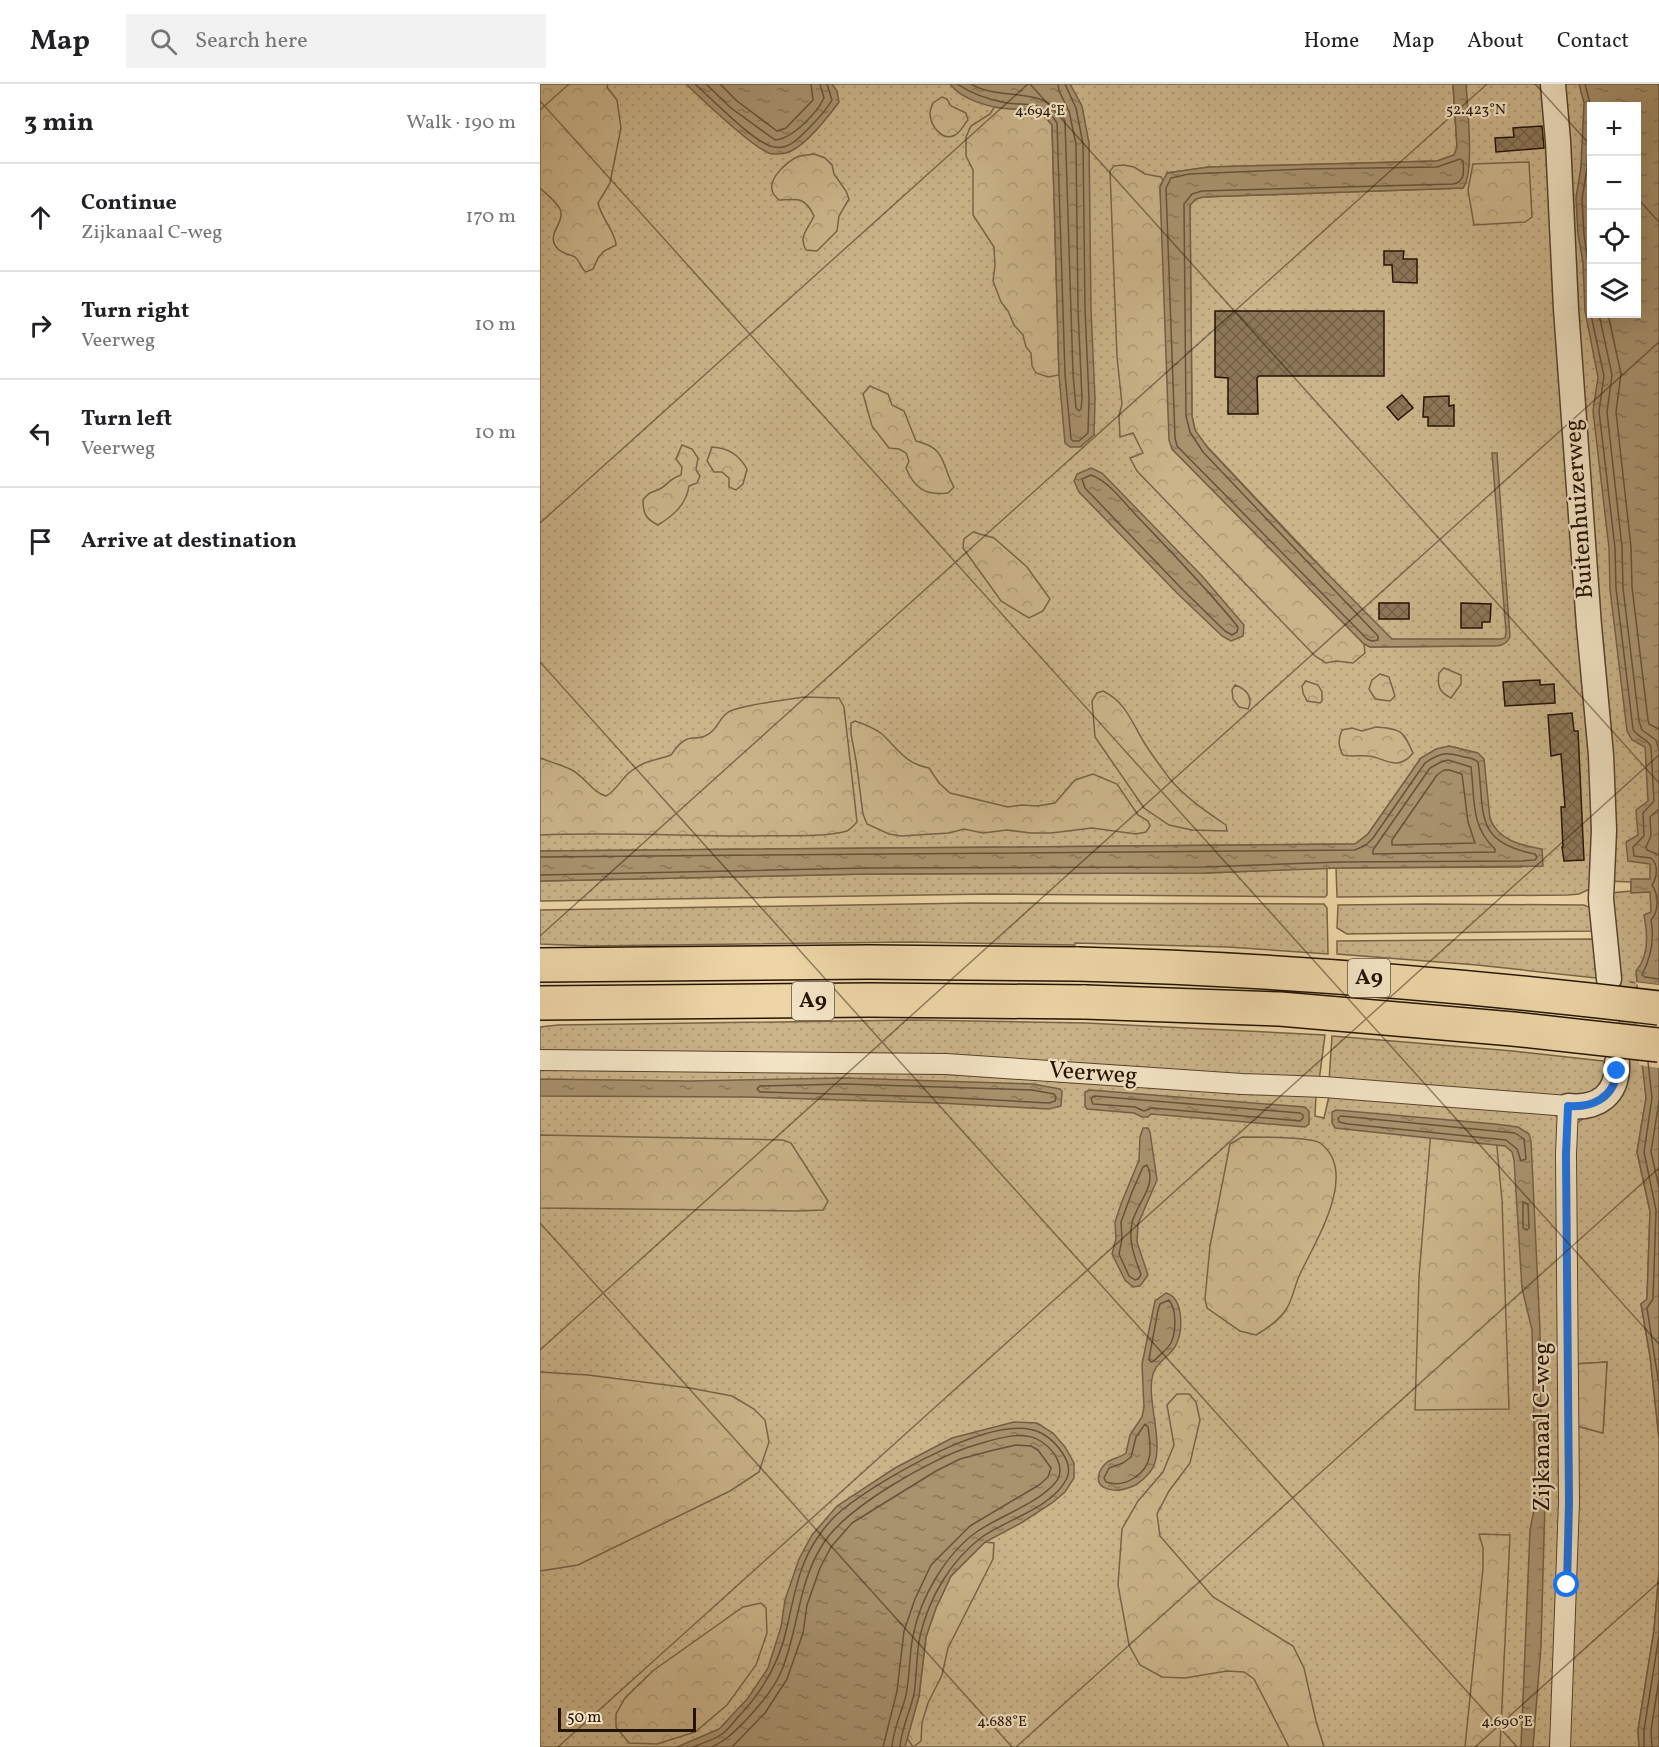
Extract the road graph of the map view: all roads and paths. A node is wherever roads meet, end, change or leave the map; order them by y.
1 (1553, 84) edge
2 (540, 965) edge
3 (1609, 979) dead end
4 (540, 1003) edge
5 (1659, 1008) edge
6 (1659, 1045) edge
7 (540, 1060) edge
8 (1617, 1063) dead end
9 (1568, 1106) junction
10 (1560, 1747) edge

1 - 3 street, Buitenhuizerweg
2 - 5 highway, A9, bridge
4 - 6 highway, A9, bridge
7 - 9 street, Veerweg
8 - 9 street, Veerweg
9 - 10 street, Zijkanaal C-weg

